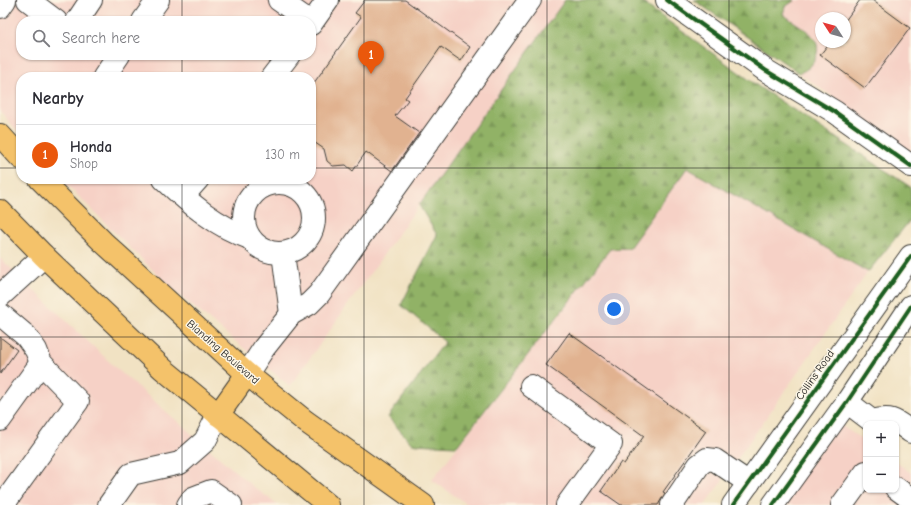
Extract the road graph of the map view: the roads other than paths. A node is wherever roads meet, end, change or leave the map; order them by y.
1 (5, 0) edge
2 (28, 0) edge
3 (91, 0) edge
4 (158, 0) edge
5 (279, 0) edge
6 (328, 0) edge
7 (530, 0) edge
8 (667, 0) edge
9 (0, 7) edge
10 (49, 16) edge
11 (80, 16) edge
12 (147, 16) edge
13 (301, 16) edge
14 (316, 16) edge
15 (116, 60) edge
16 (285, 60) edge
17 (107, 72) edge
18 (276, 72) edge
19 (0, 135) edge
20 (16, 153) edge
21 (911, 166) edge
22 (45, 184) edge
23 (170, 184) edge
24 (194, 184) edge
25 (269, 184) edge
26 (287, 184) edge
27 (183, 196) junction
28 (0, 211) edge
29 (250, 238) junction
30 (283, 253) junction
31 (44, 256) junction
32 (911, 256) edge
33 (0, 296) edge
34 (911, 306) edge
35 (0, 314) edge
36 (291, 314) junction
37 (41, 363) junction
38 (247, 374) junction
39 (530, 386) dead end
40 (847, 402) junction
41 (218, 415) junction
42 (0, 420) edge
43 (871, 421) edge
44 (878, 421) edge
45 (895, 421) edge
46 (899, 424) edge
47 (911, 432) edge
48 (863, 476) edge
49 (749, 483) junction
50 (899, 490) edge
51 (911, 499) edge
52 (577, 501) edge
53 (3, 505) edge
54 (109, 505) edge
55 (188, 505) edge
56 (231, 505) edge
57 (328, 505) edge
58 (423, 505) edge
59 (672, 505) edge
60 (734, 505) edge
61 (773, 505) edge
62 (842, 505) edge

1 - 9 street
2 - 10 street
3 - 11 street
4 - 12 street
5 - 13 street
6 - 14 street
7 - 36 street
8 - 21 street
15 - 17 street
16 - 18 street
19 - 20 main road
22 - 38 main road, Blanding Boulevard
23 - 27 street
24 - 27 street
25 - 29 street
26 - 30 street
27 - 29 street
28 - 31 main road
29 - 30 street
30 - 36 street
31 - 33 street
31 - 41 main road
32 - 49 street, Collins Road
34 - 40 street
35 - 37 street
36 - 38 street
37 - 42 street
37 - 53 street
38 - 41 main road
38 - 58 main road, Blanding Boulevard
39 - 52 street
40 - 43 street
40 - 61 street
41 - 54 street
41 - 57 main road
44 - 45 street
46 - 47 street
48 - 62 street
49 - 59 street
49 - 60 street, Collins Road
50 - 51 street
55 - 56 street

